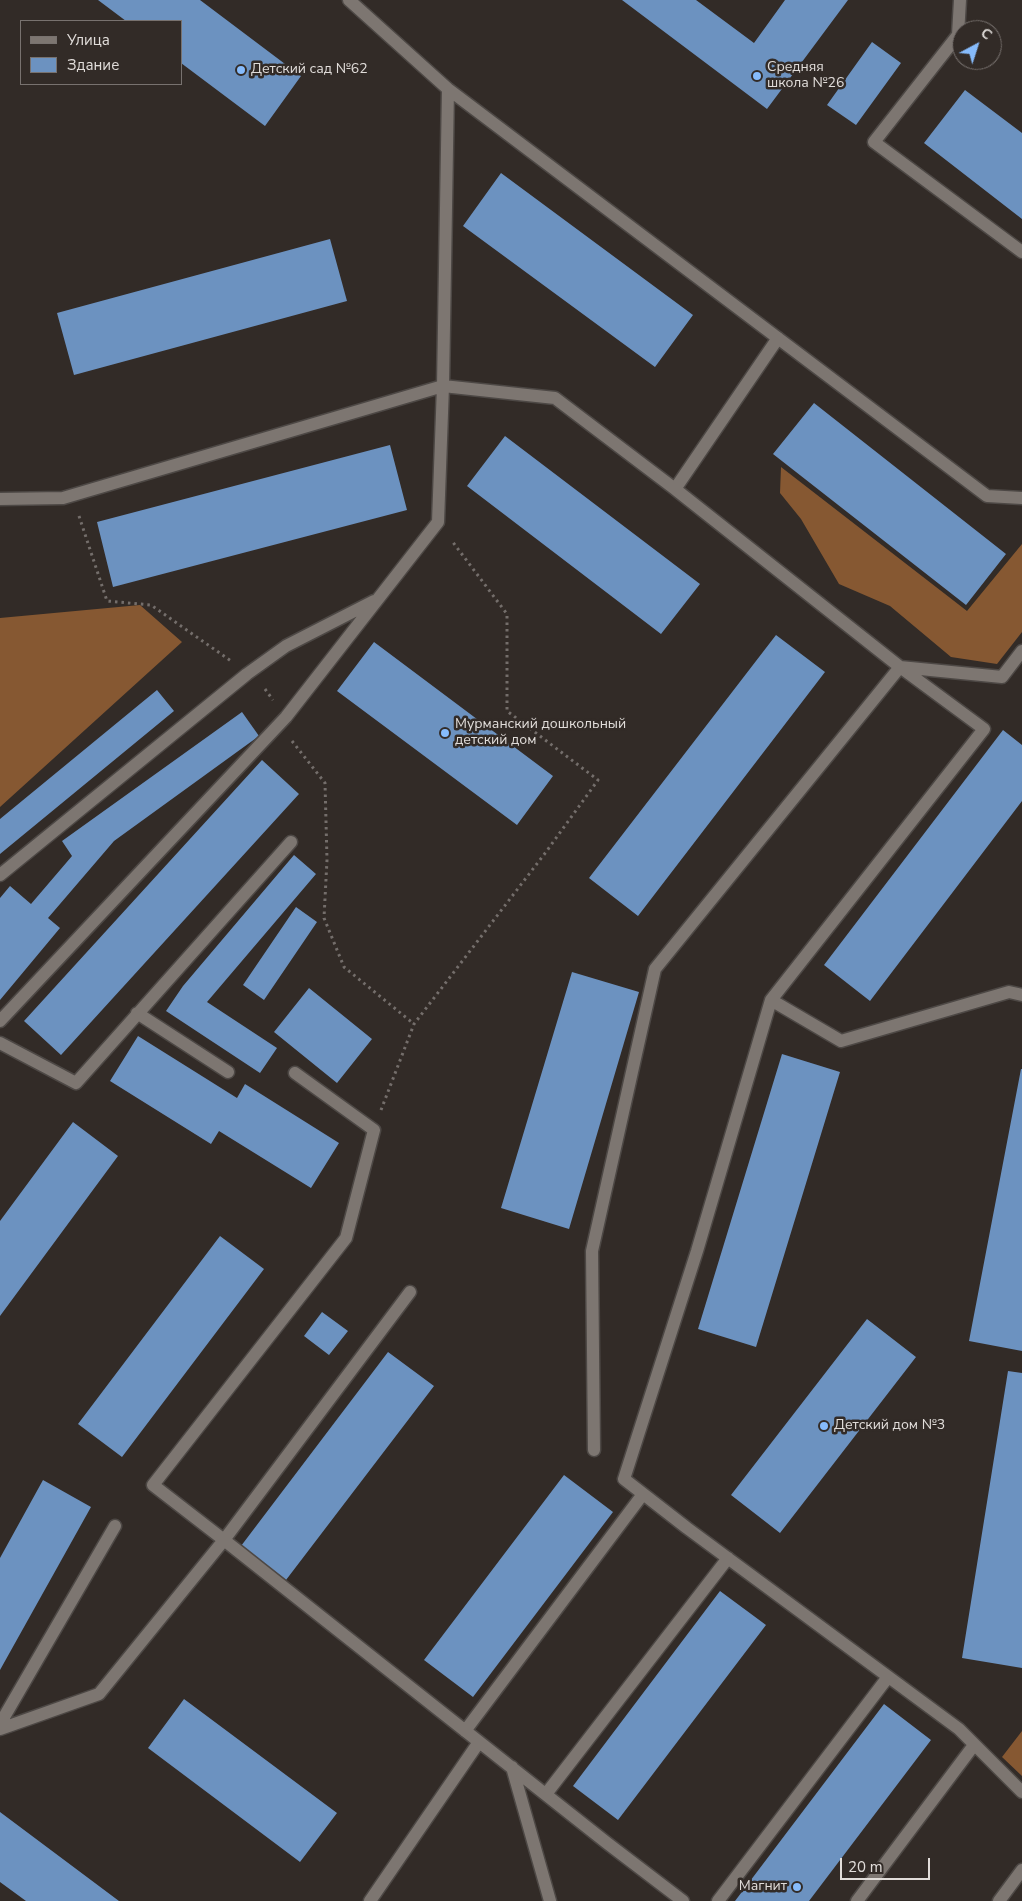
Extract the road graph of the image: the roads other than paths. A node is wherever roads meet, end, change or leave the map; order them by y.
1 (349, 0) edge
2 (960, 0) edge
3 (448, 89) junction
4 (1022, 252) edge
5 (778, 338) junction
6 (443, 386) junction
7 (675, 489) junction
8 (1022, 498) edge
9 (0, 499) edge
10 (378, 599) junction
11 (1022, 651) edge
12 (900, 667) junction
13 (290, 842) dead end
14 (0, 876) edge
15 (1022, 995) edge
16 (771, 1000) junction
17 (137, 1013) junction
18 (0, 1021) edge
19 (0, 1043) edge
20 (228, 1072) dead end
21 (295, 1074) dead end
22 (410, 1292) dead end
23 (594, 1450) dead end
24 (643, 1494) junction
25 (115, 1526) dead end
26 (224, 1540) junction
27 (728, 1558) junction
28 (888, 1677) junction
29 (0, 1724) edge
30 (0, 1729) edge
31 (465, 1731) junction
32 (479, 1742) junction
33 (974, 1745) junction
34 (512, 1768) junction
35 (1022, 1792) edge
36 (546, 1794) junction
37 (1022, 1870) edge
38 (370, 1901) edge
39 (550, 1901) edge
40 (683, 1901) edge
41 (718, 1901) edge
42 (857, 1901) edge
43 (999, 1901) edge

1 - 3 street
2 - 4 street
3 - 5 street
3 - 6 street
5 - 7 street
5 - 8 street
6 - 7 street
6 - 9 street
6 - 10 street
7 - 12 street
10 - 14 street
10 - 18 street
11 - 12 street
12 - 16 street
12 - 23 street
13 - 17 street
15 - 16 street
16 - 24 street
17 - 19 street
17 - 20 street
21 - 26 street
22 - 26 street
24 - 27 street
24 - 31 street
25 - 29 street
26 - 30 street
26 - 31 street
27 - 28 street
27 - 36 street
28 - 33 street
28 - 41 street
31 - 32 street
32 - 34 street
32 - 38 street
33 - 35 street
33 - 42 street
34 - 36 street
34 - 39 street
36 - 40 street
37 - 43 street

